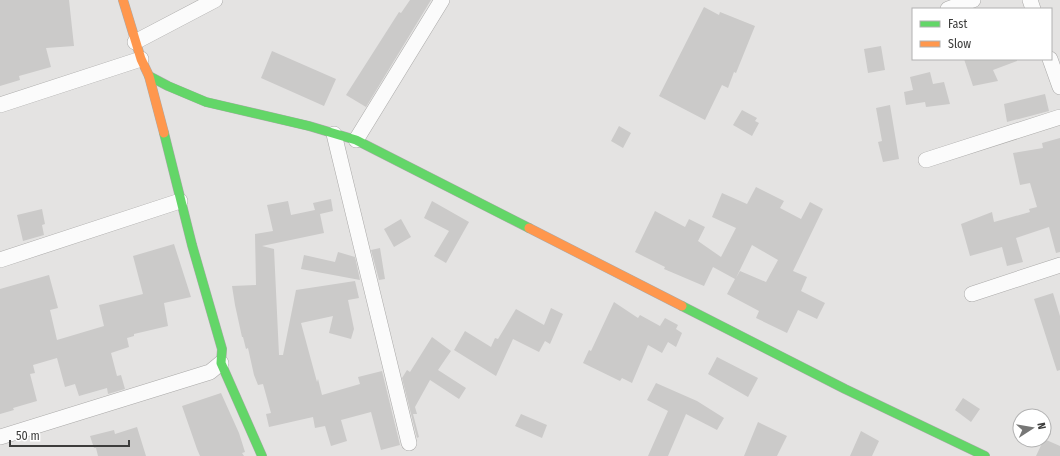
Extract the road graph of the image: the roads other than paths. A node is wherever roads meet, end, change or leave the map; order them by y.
1 (122, 0) edge
2 (214, 0) edge
3 (442, 0) edge
4 (973, 0) edge
5 (951, 8) edge
6 (135, 42) junction
7 (141, 59) junction
8 (1050, 60) edge
9 (149, 76) junction
10 (1060, 87) edge
11 (0, 105) edge
12 (1060, 117) edge
13 (334, 134) junction
14 (356, 140) junction
15 (926, 160) dead end
16 (180, 201) junction
17 (0, 260) edge
18 (1060, 265) edge
19 (972, 294) dead end
20 (221, 363) junction
21 (0, 437) edge
22 (409, 443) dead end
23 (262, 456) edge
24 (985, 456) edge

1 - 6 street
2 - 6 street
3 - 14 street
4 - 5 street
6 - 7 street
7 - 9 street
7 - 11 street
8 - 10 street
9 - 13 street
9 - 16 street
12 - 15 street
13 - 14 street
13 - 22 street
14 - 24 street
16 - 17 street
16 - 20 street
18 - 19 street
20 - 21 street
20 - 23 street

